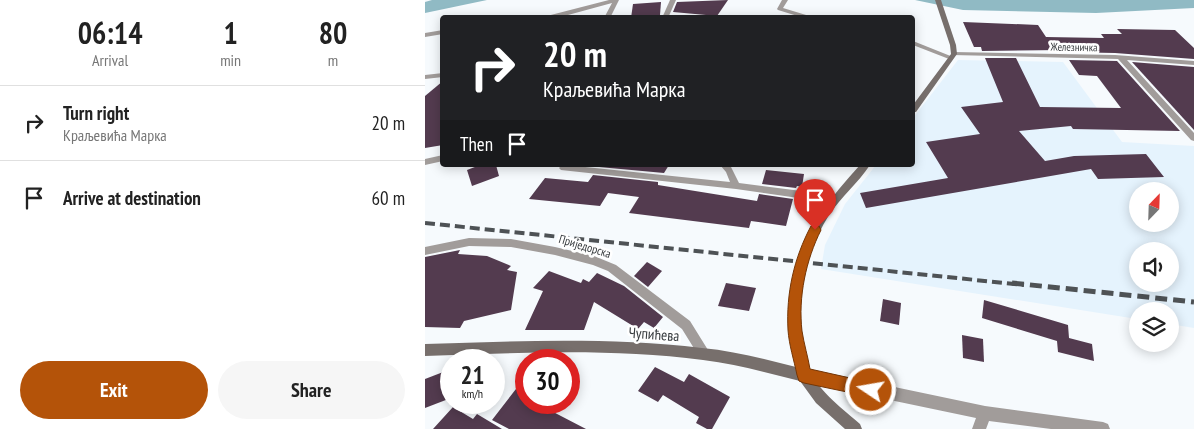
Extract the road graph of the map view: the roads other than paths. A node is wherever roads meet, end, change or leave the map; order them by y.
1 (615, 0) edge
2 (673, 0) edge
3 (785, 0) edge
4 (938, 0) edge
5 (561, 15) edge
6 (608, 15) edge
7 (666, 15) edge
8 (802, 15) edge
9 (440, 32) edge
10 (425, 35) edge
11 (915, 44) edge
12 (952, 56) junction
13 (1121, 58) junction
14 (1194, 62) edge
15 (440, 75) edge
16 (425, 77) edge
17 (915, 107) edge
18 (1194, 138) edge
19 (440, 159) edge
20 (425, 162) edge
21 (727, 167) edge
22 (863, 167) edge
23 (565, 168) dead end
24 (736, 186) junction
25 (833, 199) junction
26 (425, 251) edge
27 (425, 350) edge
28 (704, 354) junction
29 (804, 375) junction
30 (985, 413) junction
31 (855, 429) edge
32 (979, 429) edge
33 (1103, 429) edge

1 - 5 street
1 - 6 street
2 - 7 street
3 - 8 street
4 - 12 street
9 - 10 street
11 - 12 street
12 - 13 street, Железничка
12 - 17 street
13 - 14 street, Железничка
13 - 18 street
15 - 16 street
19 - 20 street
21 - 24 street
22 - 25 street
23 - 24 street
24 - 25 street
25 - 29 street
26 - 28 street, Приједорска
27 - 28 street, Чупићева
28 - 29 street, Чупићева
29 - 30 street
29 - 31 street
30 - 32 street
30 - 33 street

